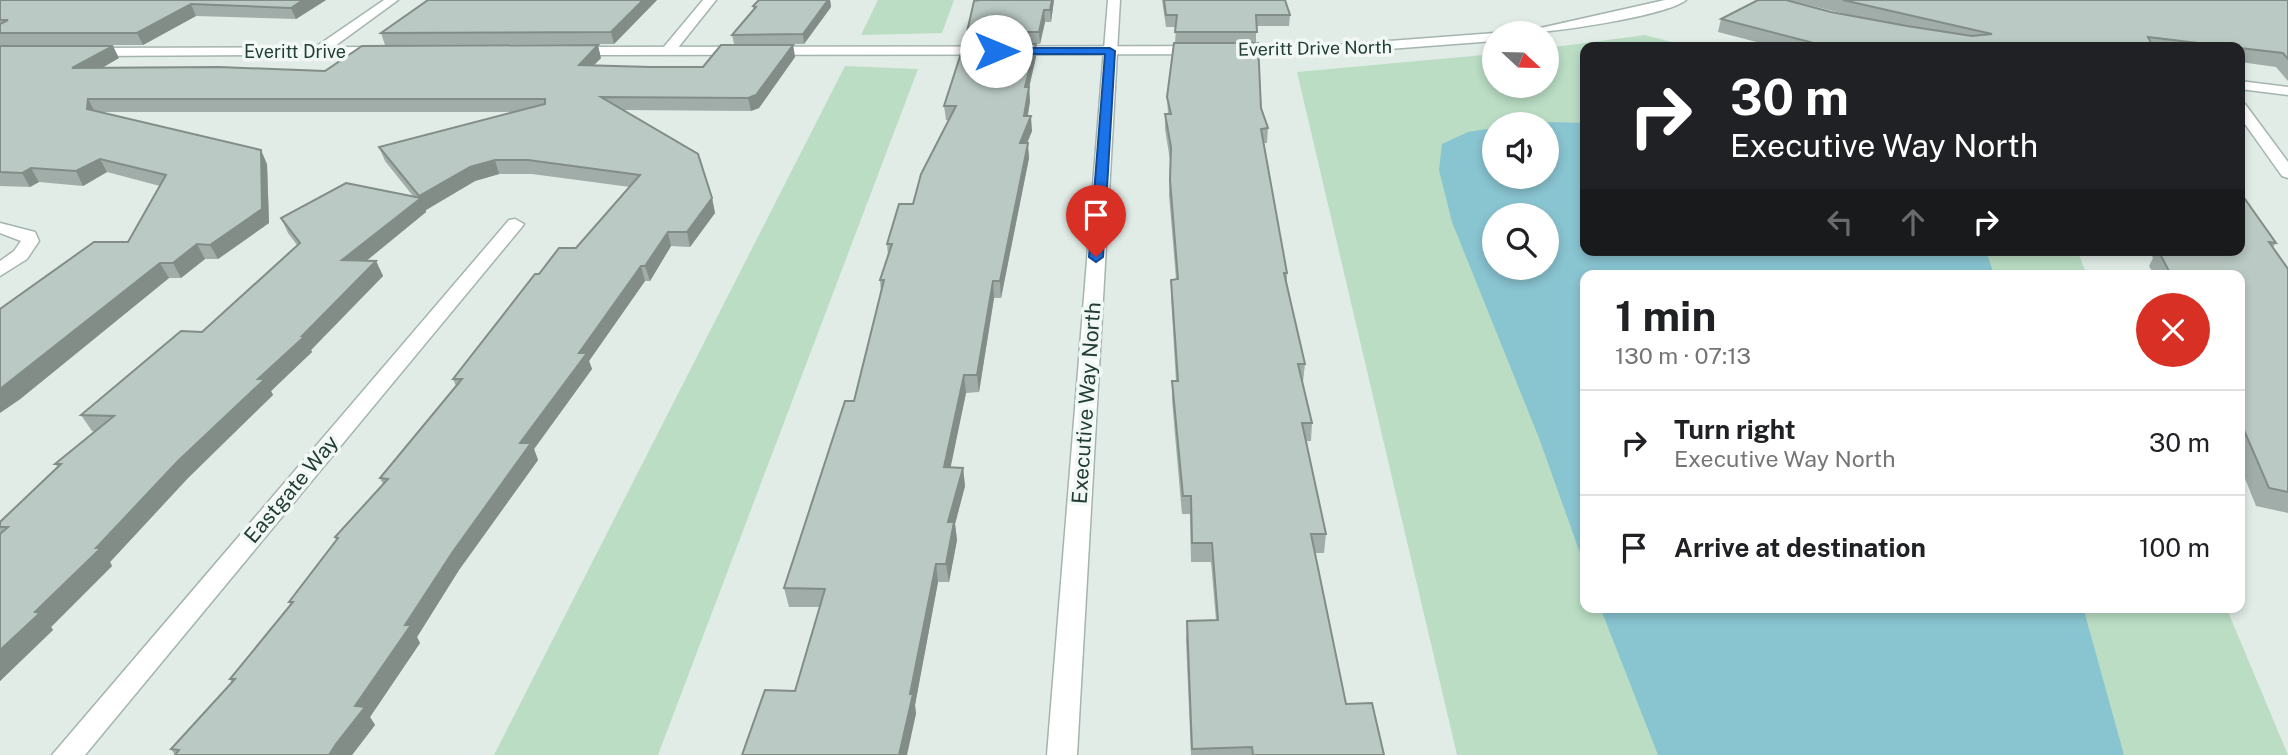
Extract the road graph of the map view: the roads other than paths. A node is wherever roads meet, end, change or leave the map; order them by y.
1 (392, 0) edge
2 (710, 0) edge
3 (1114, 0) edge
4 (1681, 0) edge
5 (1559, 27) edge
6 (1482, 38) edge
7 (319, 51) junction
8 (403, 51) edge
9 (556, 51) edge
10 (668, 51) junction
11 (1110, 51) junction
12 (69, 52) edge
13 (2245, 86) edge
14 (2288, 92) edge
15 (2245, 114) edge
16 (2288, 173) edge
17 (515, 224) dead end
18 (0, 228) edge
19 (0, 270) edge
20 (67, 755) edge
21 (1062, 755) edge

1 - 7 street
2 - 10 street
3 - 11 street, Executive Way North
4 - 5 street
6 - 11 street, Everitt Drive North
7 - 8 street, Everitt Drive
7 - 12 street, Everitt Drive
9 - 10 street
10 - 11 street, Everitt Drive North
11 - 21 street, Executive Way North
13 - 14 street
15 - 16 street
17 - 20 street, Eastgate Way
18 - 19 street

